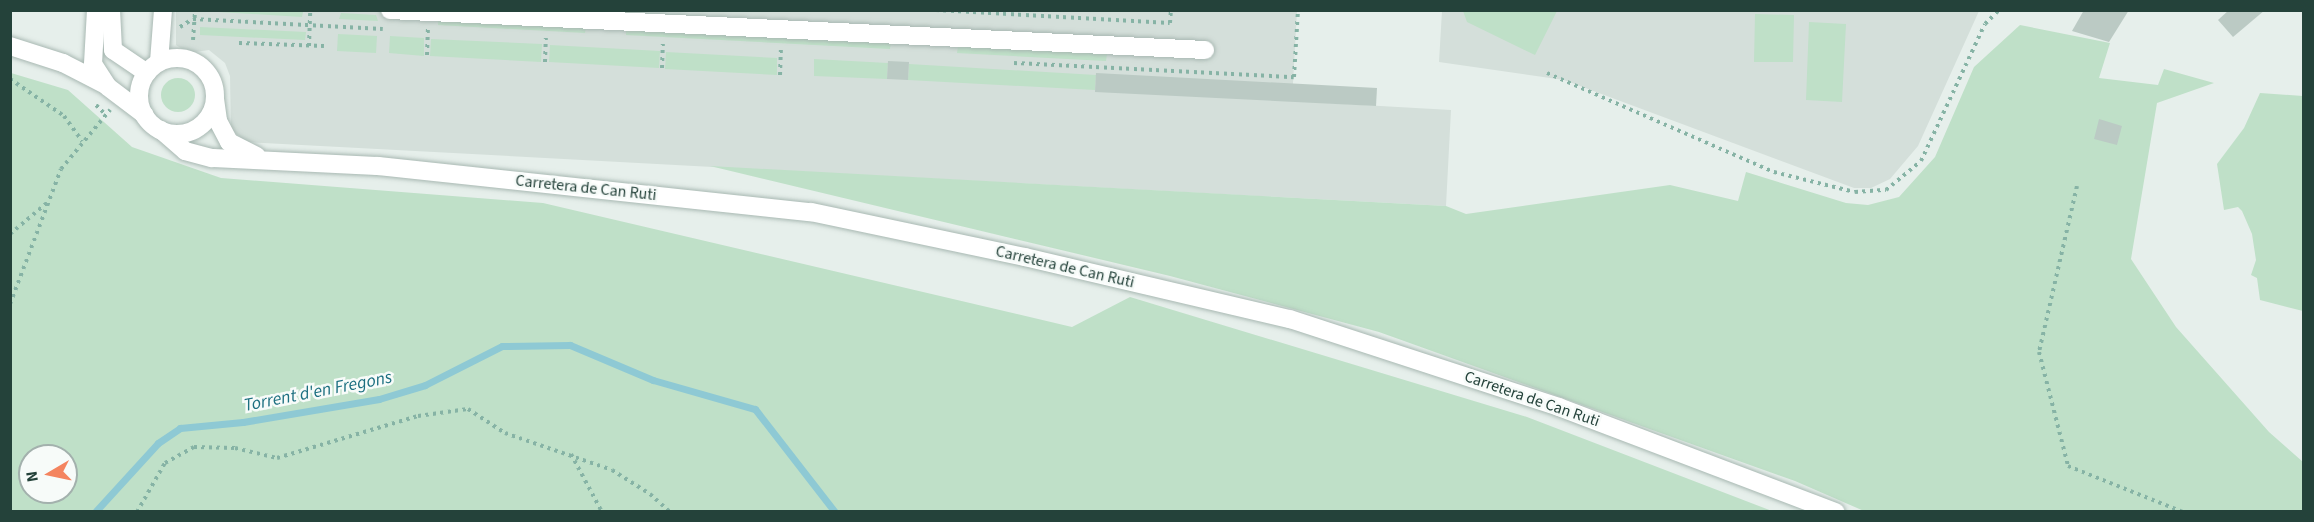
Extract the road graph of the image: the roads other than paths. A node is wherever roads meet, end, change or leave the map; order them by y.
1 (96, 10) edge
2 (111, 10) edge
3 (163, 10) edge
4 (390, 10) edge
5 (10, 46) edge
6 (1205, 50) dead end
7 (126, 61) junction
8 (63, 63) junction
9 (93, 64) junction
10 (153, 68) junction
11 (115, 92) junction
12 (215, 97) junction
13 (145, 115) junction
14 (161, 130) junction
15 (264, 160) junction
16 (1836, 512) edge

1 - 9 street
2 - 7 street
3 - 10 street
4 - 6 street
5 - 8 street
7 - 9 street
7 - 10 street
8 - 9 street
8 - 11 street
9 - 11 street
10 - 12 street
10 - 13 street
11 - 13 street
12 - 14 street
12 - 15 street, Carretera de Can Ruti
13 - 14 street
14 - 15 street, Carretera de Can Ruti
15 - 16 street, Carretera de Can Ruti

